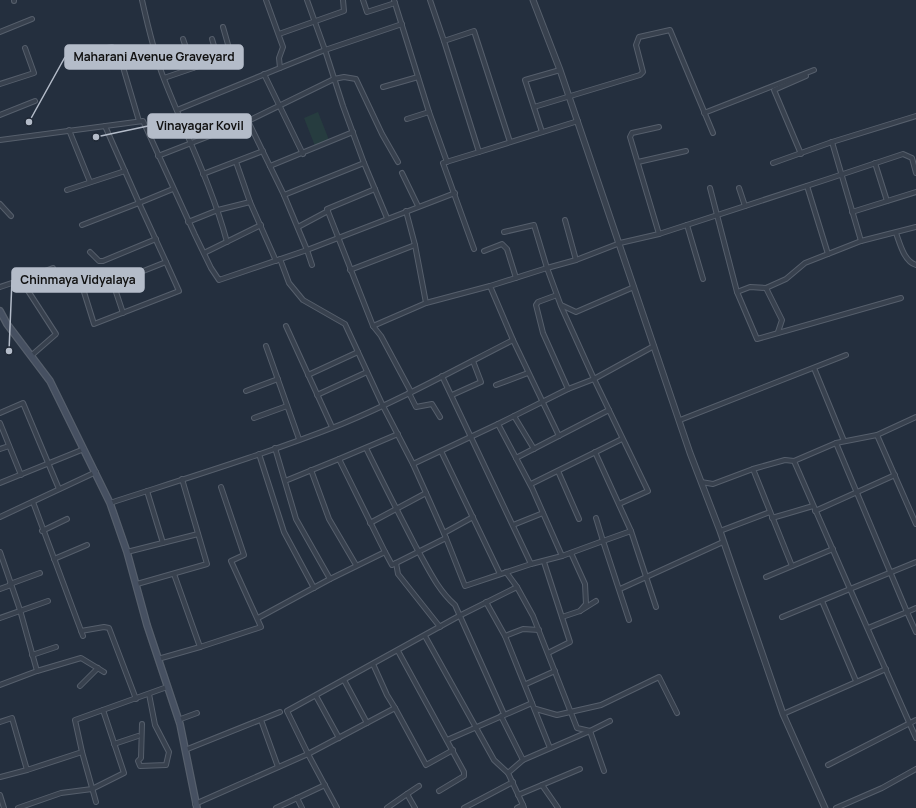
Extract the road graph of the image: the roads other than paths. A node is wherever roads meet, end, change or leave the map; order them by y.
1 (142, 0) edge
2 (266, 0) edge
3 (307, 0) edge
4 (343, 0) edge
5 (363, 0) edge
6 (431, 0) edge
7 (533, 0) edge
8 (395, 1) edge
9 (32, 20) dead end
10 (315, 21) junction
11 (402, 24) junction
12 (223, 27) dead end
13 (0, 32) edge
14 (279, 34) junction
15 (183, 39) dead end
16 (212, 39) dead end
17 (444, 41) junction
18 (25, 48) dead end
19 (325, 50) junction
20 (84, 53) dead end
21 (218, 59) junction
22 (193, 68) junction
23 (280, 68) junction
24 (560, 70) junction
25 (814, 70) dead end
26 (264, 74) junction
27 (806, 76) dead end
28 (418, 77) junction
29 (164, 78) junction
30 (334, 79) junction
31 (0, 84) edge
32 (383, 87) dead end
33 (569, 95) junction
34 (35, 101) dead end
35 (280, 106) junction
36 (534, 107) junction
37 (177, 110) junction
38 (429, 112) junction
39 (704, 112) junction
40 (0, 115) edge
41 (916, 116) edge
42 (407, 119) dead end
43 (139, 121) junction
44 (248, 121) junction
45 (578, 121) junction
46 (105, 126) junction
47 (659, 127) dead end
48 (69, 130) junction
49 (353, 132) junction
50 (542, 132) junction
51 (713, 133) dead end
52 (0, 140) edge
53 (510, 142) junction
54 (832, 142) junction
55 (191, 144) junction
56 (263, 151) junction
57 (686, 151) dead end
58 (479, 152) junction
59 (303, 154) junction
60 (801, 154) junction
61 (158, 156) junction
62 (914, 157) edge
63 (236, 162) junction
64 (398, 162) dead end
65 (447, 162) junction
66 (638, 162) junction
67 (773, 163) dead end
68 (875, 163) junction
69 (364, 164) junction
70 (270, 166) junction
71 (125, 171) junction
72 (402, 173) dead end
73 (916, 173) edge
74 (203, 174) junction
75 (840, 175) junction
76 (90, 182) junction
77 (807, 186) junction
78 (710, 188) dead end
79 (739, 188) dead end
80 (173, 189) junction
81 (375, 189) junction
82 (67, 190) dead end
83 (916, 192) edge
84 (455, 193) junction
85 (284, 195) junction
86 (887, 201) junction
87 (250, 202) junction
88 (139, 203) junction
89 (0, 204) edge
90 (418, 206) junction
91 (745, 206) junction
92 (218, 210) junction
93 (406, 211) junction
94 (328, 212) junction
95 (852, 212) junction
96 (717, 215) junction
97 (11, 216) dead end
98 (387, 218) junction
99 (565, 220) dead end
100 (188, 222) junction
101 (82, 224) dead end
102 (261, 225) junction
103 (687, 225) junction
104 (298, 227) junction
105 (916, 227) edge
106 (504, 232) dead end
107 (896, 233) junction
108 (659, 234) junction
109 (337, 238) junction
110 (156, 239) junction
111 (227, 242) junction
112 (861, 242) junction
113 (620, 243) junction
114 (415, 245) junction
115 (474, 249) dead end
116 (307, 250) junction
117 (484, 251) dead end
118 (90, 252) dead end
119 (204, 253) junction
120 (828, 254) junction
121 (278, 260) junction
122 (576, 260) junction
123 (166, 262) junction
124 (312, 265) dead end
125 (916, 265) edge
126 (53, 268) dead end
127 (547, 268) junction
128 (350, 270) junction
129 (516, 278) junction
130 (703, 279) dead end
131 (21, 280) junction
132 (490, 286) junction
133 (0, 287) edge
134 (634, 287) junction
135 (766, 288) junction
136 (84, 292) dead end
137 (737, 292) junction
138 (557, 295) junction
139 (901, 298) dead end
140 (426, 303) junction
141 (561, 305) junction
142 (0, 311) edge
143 (123, 313) junction
144 (286, 326) dead end
145 (373, 326) junction
146 (778, 332) junction
147 (513, 340) junction
148 (266, 346) dead end
149 (654, 346) junction
150 (358, 352) junction
151 (32, 355) junction
152 (846, 355) dead end
153 (472, 361) junction
154 (814, 368) junction
155 (367, 372) junction
156 (528, 373) junction
157 (308, 375) junction
158 (442, 376) junction
159 (278, 379) junction
160 (594, 379) junction
161 (496, 385) dead end
162 (568, 389) junction
163 (246, 391) dead end
164 (410, 392) junction
165 (317, 395) junction
166 (452, 395) junction
167 (542, 402) junction
168 (287, 406) junction
169 (383, 406) junction
170 (609, 410) junction
171 (0, 413) edge
172 (514, 416) junction
173 (440, 417) dead end
174 (254, 418) dead end
175 (915, 419) edge
176 (680, 420) junction
177 (0, 423) edge
178 (498, 424) junction
179 (332, 427) junction
180 (398, 434) junction
181 (877, 435) junction
182 (560, 436) junction
183 (471, 437) junction
184 (299, 439) junction
185 (622, 439) junction
186 (844, 441) junction
187 (836, 442) junction
188 (9, 446) junction
189 (275, 448) junction
190 (366, 448) junction
191 (0, 449) edge
192 (84, 449) junction
193 (534, 449) junction
194 (441, 451) junction
195 (595, 452) junction
196 (259, 454) junction
197 (516, 458) junction
198 (339, 459) junction
199 (794, 461) junction
200 (49, 463) junction
201 (413, 464) junction
202 (753, 469) junction
203 (311, 470) junction
204 (558, 471) junction
205 (96, 472) junction
206 (21, 475) junction
207 (895, 475) junction
208 (182, 479) junction
209 (285, 481) junction
210 (701, 482) junction
211 (0, 484) edge
212 (531, 484) junction
213 (221, 488) dead end
214 (59, 489) junction
215 (147, 491) junction
216 (856, 492) junction
217 (426, 493) junction
218 (33, 502) junction
219 (110, 503) junction
220 (618, 504) junction
221 (813, 506) junction
222 (396, 509) junction
223 (815, 511) junction
224 (770, 512) junction
225 (543, 513) junction
226 (914, 513) edge
227 (0, 517) edge
228 (473, 518) junction
229 (596, 518) dead end
230 (772, 518) junction
231 (67, 519) dead end
232 (579, 519) dead end
233 (370, 523) junction
234 (916, 524) edge
235 (513, 525) junction
236 (42, 531) junction
237 (631, 531) junction
238 (720, 531) junction
239 (198, 534) junction
240 (445, 536) junction
241 (603, 541) junction
242 (723, 542) junction
243 (163, 543) junction
244 (87, 545) dead end
245 (833, 549) junction
246 (127, 552) junction
247 (385, 552) junction
248 (419, 552) junction
249 (571, 553) junction
250 (0, 554) edge
251 (562, 556) junction
252 (54, 560) junction
253 (544, 562) junction
254 (916, 562) edge
255 (396, 563) junction
256 (531, 564) junction
257 (356, 565) junction
258 (792, 566) junction
259 (40, 572) dead end
260 (506, 572) junction
261 (890, 572) junction
262 (174, 574) junction
263 (500, 574) junction
264 (646, 576) junction
265 (766, 577) dead end
266 (330, 579) junction
267 (11, 584) junction
268 (137, 584) junction
269 (517, 587) junction
270 (314, 588) junction
271 (0, 589) edge
272 (620, 589) junction
273 (850, 589) junction
274 (48, 601) dead end
275 (596, 601) dead end
276 (822, 601) junction
277 (486, 602) junction
278 (656, 607) dead end
279 (916, 608) edge
280 (20, 610) junction
281 (580, 611) junction
282 (907, 612) junction
283 (459, 616) junction
284 (562, 617) junction
285 (782, 617) dead end
286 (0, 618) edge
287 (258, 618) junction
288 (629, 620) dead end
289 (440, 627) junction
290 (868, 628) junction
291 (539, 630) junction
292 (81, 631) junction
293 (916, 632) edge
294 (83, 636) dead end
295 (425, 636) junction
296 (506, 636) junction
297 (56, 647) dead end
298 (200, 647) junction
299 (398, 651) junction
300 (548, 653) junction
301 (32, 655) junction
302 (158, 658) junction
303 (373, 664) junction
304 (98, 668) junction
305 (886, 668) junction
306 (37, 671) junction
307 (556, 671) junction
308 (104, 672) dead end
309 (344, 680) junction
310 (856, 681) junction
311 (526, 684) junction
312 (0, 685) edge
313 (80, 686) dead end
314 (167, 687) junction
315 (149, 694) junction
316 (316, 696) junction
317 (136, 699) junction
318 (532, 703) junction
319 (395, 708) junction
320 (536, 709) junction
321 (103, 710) junction
322 (280, 712) dead end
323 (571, 712) junction
324 (197, 713) dead end
325 (677, 713) dead end
326 (783, 714) junction
327 (502, 715) junction
328 (178, 720) junction
329 (261, 720) junction
330 (916, 720) edge
331 (610, 721) dead end
332 (0, 722) edge
333 (366, 723) junction
334 (909, 723) junction
335 (142, 724) dead end
336 (476, 726) junction
337 (590, 732) junction
338 (138, 736) dead end
339 (339, 738) junction
340 (916, 738) edge
341 (447, 740) junction
342 (114, 744) junction
343 (550, 748) junction
344 (185, 750) junction
345 (453, 750) junction
346 (82, 752) junction
347 (308, 754) junction
348 (523, 760) junction
349 (828, 765) dead end
350 (278, 766) junction
351 (580, 769) dead end
352 (916, 769) edge
353 (27, 770) junction
354 (604, 771) dead end
355 (508, 773) junction
356 (0, 777) edge
357 (512, 782) junction
358 (325, 784) junction
359 (542, 785) junction
360 (419, 786) dead end
361 (92, 789) junction
362 (439, 791) dead end
363 (407, 794) junction
364 (0, 795) edge
365 (518, 795) junction
366 (297, 798) junction
367 (96, 802) dead end
368 (196, 806) edge
369 (524, 806) edge
370 (4, 808) edge
371 (18, 808) edge
372 (276, 808) edge
373 (302, 808) edge
374 (337, 808) edge
375 (387, 808) edge
376 (415, 808) edge
377 (464, 808) edge
378 (517, 808) edge
379 (558, 808) edge
380 (825, 808) edge
381 (836, 808) edge

1 - 29 street
2 - 14 street
3 - 10 street
4 - 10 street
5 - 8 street
6 - 17 street
7 - 24 street
8 - 11 street
9 - 13 street
10 - 14 street
10 - 19 street
11 - 19 street
11 - 28 street
12 - 21 street
14 - 23 street
15 - 22 street
16 - 21 street
17 - 53 street
17 - 58 street
18 - 31 street
19 - 23 street
19 - 30 street
20 - 43 street
21 - 22 street
22 - 29 street
23 - 26 street
24 - 33 street
24 - 36 street
25 - 39 street
26 - 35 street
26 - 37 street
27 - 60 street
28 - 32 street
28 - 38 street
29 - 37 street
30 - 35 street
30 - 49 street
30 - 64 street
33 - 36 street
33 - 39 street
33 - 45 street
34 - 40 street
35 - 44 street
35 - 59 street
36 - 50 street
37 - 55 street
38 - 42 street
38 - 65 street
39 - 51 street
41 - 54 street
43 - 46 street
43 - 61 street
44 - 55 street
44 - 56 street
45 - 50 street
45 - 113 street
46 - 48 street
46 - 71 street
47 - 66 street
48 - 52 street
48 - 76 street
49 - 59 street
49 - 69 street
50 - 53 street
53 - 58 street
54 - 60 street
54 - 75 street
55 - 61 street
55 - 74 street
56 - 63 street
56 - 70 street
57 - 66 street
58 - 65 street
59 - 70 street
60 - 67 street
61 - 80 street
62 - 68 street
62 - 73 street
63 - 74 street
63 - 87 street
65 - 84 street
66 - 108 street
68 - 75 street
68 - 86 street
69 - 81 street
69 - 85 street
70 - 85 street
71 - 76 street
71 - 88 street
72 - 90 street
74 - 92 street
75 - 77 street
75 - 95 street
76 - 82 street
77 - 91 street
77 - 120 street
78 - 96 street
79 - 91 street
80 - 88 street
80 - 100 street
81 - 94 street
81 - 98 street
83 - 86 street
84 - 90 street
84 - 115 street
85 - 104 street
86 - 95 street
87 - 92 street
87 - 102 street
88 - 101 street
88 - 110 street
89 - 97 street
90 - 93 street
91 - 96 street
92 - 100 street
92 - 111 street
93 - 98 street
93 - 114 street
94 - 104 street
94 - 109 street
95 - 112 street
96 - 103 street
96 - 137 street
98 - 109 street
99 - 122 street
100 - 119 street
102 - 111 street
102 - 121 street
103 - 108 street
103 - 130 street
104 - 116 street
105 - 107 street
106 - 127 street
107 - 112 street
107 - 125 street
108 - 113 street
109 - 116 street
109 - 128 street
110 - 118 street
110 - 123 street
111 - 119 street
112 - 120 street
113 - 122 street
113 - 134 street
114 - 128 street
114 - 140 street
116 - 121 street
116 - 124 street
117 - 129 street
119 - 121 street
120 - 135 street
121 - 150 street
122 - 127 street
123 - 143 street
123 - 143 street
126 - 131 street
127 - 129 street
127 - 138 street
128 - 145 street
129 - 132 street
131 - 133 street
131 - 151 street
132 - 140 street
132 - 147 street
134 - 141 street
134 - 149 street
135 - 137 street
135 - 146 street
136 - 143 street
137 - 146 street
138 - 141 street
138 - 162 street
139 - 146 street
140 - 145 street
141 - 160 street
142 - 151 main road
144 - 157 street
145 - 164 street
147 - 153 street
147 - 156 street
148 - 159 street
149 - 160 street
149 - 176 street
150 - 155 street
150 - 157 street
151 - 192 main road
152 - 154 street
153 - 158 street
153 - 166 street
154 - 176 street
154 - 186 street
155 - 165 street
155 - 169 street
156 - 161 street
156 - 167 street
157 - 165 street
158 - 164 street
158 - 166 street
159 - 163 street
159 - 168 street
160 - 162 street
160 - 170 street
162 - 167 street
164 - 169 street
164 - 173 street
165 - 179 street
166 - 183 street
167 - 172 street
167 - 182 street
168 - 174 street
168 - 184 street
169 - 179 street
169 - 180 street
170 - 182 street
170 - 185 street
171 - 200 street
172 - 178 street
172 - 193 street
175 - 181 street
176 - 210 street
177 - 188 street
178 - 183 street
178 - 197 street
179 - 184 street
180 - 190 street
180 - 201 street
181 - 186 street
181 - 207 street
182 - 193 street
183 - 194 street
183 - 235 street
184 - 189 street
185 - 195 street
185 - 220 street
186 - 187 street
187 - 199 street
187 - 216 street
188 - 191 street
188 - 206 street
189 - 196 street
189 - 209 street
190 - 198 street
190 - 222 street
192 - 200 street
192 - 205 main road
193 - 197 street
194 - 201 street
194 - 228 street
195 - 204 street
195 - 220 street
196 - 208 street
196 - 270 street
197 - 212 street
198 - 203 street
198 - 233 street
199 - 202 street
199 - 221 street
200 - 206 street
200 - 214 street
201 - 217 street
202 - 210 street
202 - 224 street
203 - 209 street
203 - 257 street
204 - 212 street
204 - 232 street
205 - 214 street
205 - 219 main road
206 - 211 street
207 - 216 street
207 - 226 street
208 - 215 street
208 - 239 street
209 - 266 street
210 - 238 street
212 - 225 street
213 - 287 street
214 - 218 street
215 - 219 street
215 - 243 street
216 - 223 street
216 - 261 street
217 - 222 street
217 - 240 street
218 - 227 street
218 - 236 street
219 - 246 main road
220 - 237 street
221 - 223 street
221 - 230 street
222 - 233 street
222 - 248 street
223 - 245 street
224 - 230 street
224 - 238 street
225 - 235 street
225 - 251 street
226 - 234 street
228 - 240 street
228 - 263 street
229 - 241 street
230 - 258 street
231 - 236 street
233 - 247 street
235 - 256 street
236 - 252 street
237 - 241 street
237 - 264 street
238 - 242 street
239 - 243 street
239 - 262 street
240 - 248 street
240 - 263 street
241 - 249 street
241 - 272 street
242 - 264 street
242 - 326 street
243 - 246 street
244 - 252 street
245 - 258 street
245 - 273 street
246 - 268 main road
247 - 255 street
247 - 257 street
248 - 255 street
248 - 283 street
249 - 251 street
249 - 281 street
250 - 267 street
251 - 253 street
252 - 292 street
253 - 256 street
253 - 284 street
254 - 261 street
255 - 289 street
256 - 260 street
257 - 266 street
258 - 265 street
259 - 267 street
260 - 263 street
260 - 269 street
261 - 273 street
261 - 282 street
262 - 268 street
262 - 298 street
264 - 272 street
264 - 278 street
266 - 270 street
267 - 271 street
267 - 280 street
268 - 302 main road
269 - 277 street
269 - 291 street
270 - 287 street
272 - 288 street
273 - 276 street
273 - 290 street
274 - 280 street
275 - 281 street
276 - 285 street
276 - 310 street
277 - 283 street
277 - 296 street
279 - 282 street
280 - 286 street
280 - 301 street
281 - 284 street
282 - 290 street
282 - 293 street
283 - 289 street
283 - 327 street
284 - 300 street
287 - 298 street
289 - 295 street
290 - 305 street
291 - 296 street
291 - 300 street
292 - 294 street
292 - 317 street
295 - 299 street
295 - 336 street
296 - 311 street
297 - 301 street
298 - 302 street
299 - 303 street
299 - 341 street
300 - 307 street
301 - 306 street
302 - 314 main road
303 - 309 street
303 - 319 street
304 - 306 street
304 - 308 street
304 - 313 street
305 - 310 street
305 - 334 street
306 - 312 street
307 - 311 street
307 - 323 street
309 - 316 street
309 - 333 street
310 - 326 street
311 - 318 street
314 - 315 street
314 - 328 main road
315 - 317 street
315 - 335 street
316 - 339 street
316 - 347 street
317 - 321 street
318 - 320 street
318 - 327 street
319 - 333 street
319 - 345 street
320 - 323 street
320 - 343 street
321 - 342 street
321 - 346 street
322 - 329 street
323 - 325 street
323 - 337 street
324 - 328 street
326 - 380 street
327 - 336 street
327 - 348 street
328 - 344 main road
329 - 344 street
329 - 350 street
330 - 334 street
331 - 337 street
332 - 353 street
333 - 339 street
334 - 340 street
334 - 349 street
336 - 341 street
336 - 355 street
337 - 343 street
337 - 354 street
338 - 342 street
339 - 347 street
341 - 345 street
342 - 361 street
343 - 348 street
344 - 368 main road
345 - 362 street
346 - 353 street
346 - 361 street
347 - 350 street
347 - 358 street
348 - 355 street
350 - 368 street
351 - 359 street
352 - 381 street
353 - 356 street
355 - 357 street
357 - 365 street
357 - 377 street
358 - 366 street
358 - 374 street
359 - 365 street
359 - 379 street
360 - 363 street
361 - 367 street
361 - 371 street
363 - 375 street
363 - 376 street
364 - 370 street
365 - 369 street
366 - 372 street
366 - 373 street
369 - 378 street

